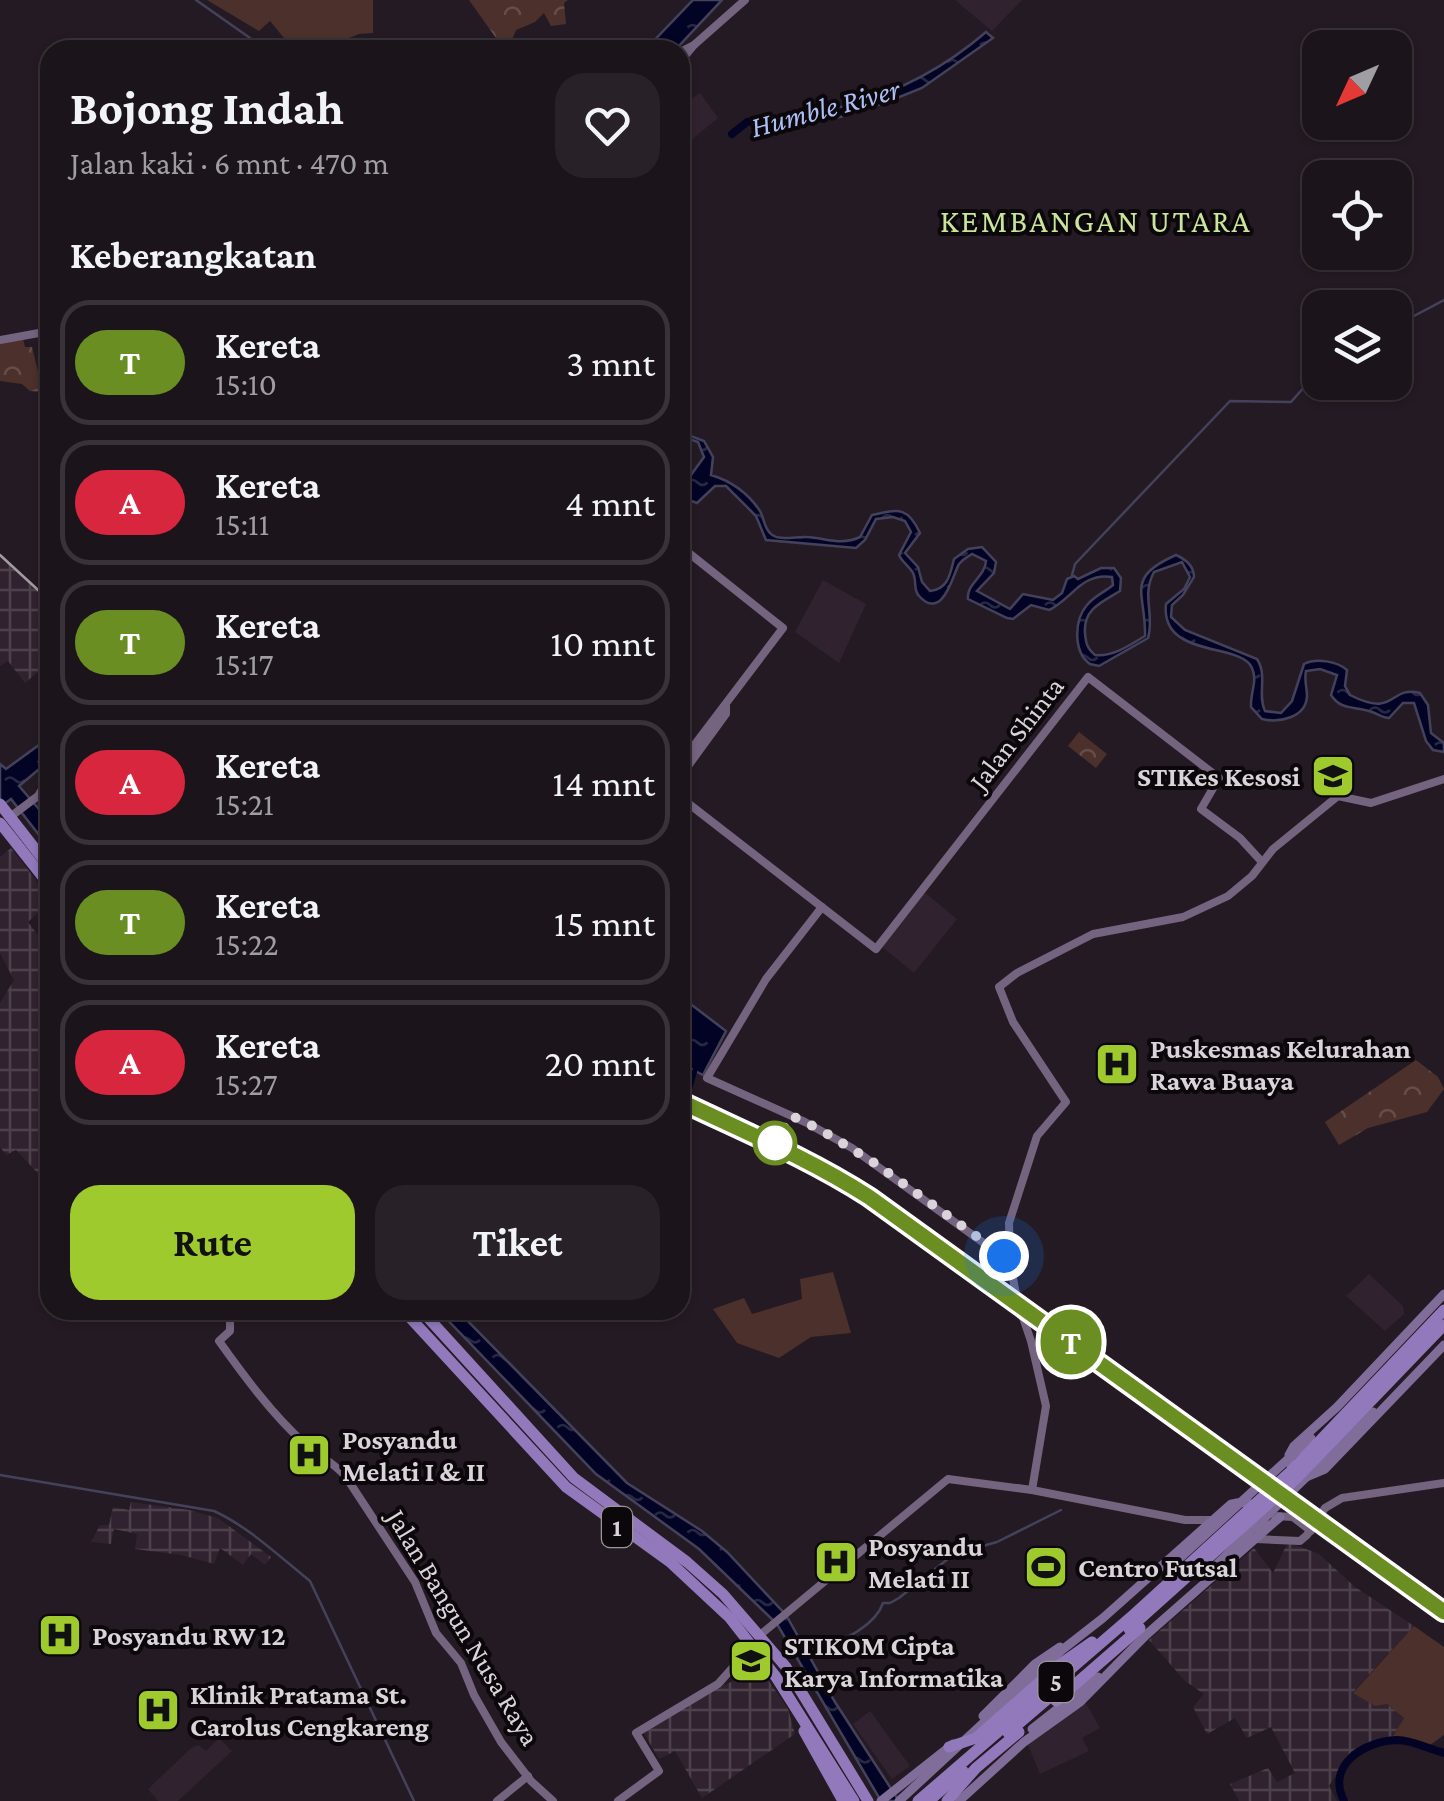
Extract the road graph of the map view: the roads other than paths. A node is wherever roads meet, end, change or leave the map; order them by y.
1 (745, 0) edge
2 (694, 45) junction
3 (690, 47) edge
4 (690, 50) edge
5 (40, 333) edge
6 (0, 340) edge
7 (690, 553) edge
8 (726, 705) junction
9 (690, 751) edge
10 (690, 763) edge
11 (1444, 779) edge
12 (40, 790) edge
13 (690, 805) edge
14 (5, 817) edge
15 (40, 857) edge
16 (1262, 862) junction
17 (40, 871) edge
18 (822, 907) junction
19 (1010, 1262) junction
20 (1444, 1294) edge
21 (1444, 1310) edge
22 (230, 1320) edge
23 (416, 1320) edge
24 (426, 1320) edge
25 (1444, 1325) edge
26 (1417, 1327) junction
27 (434, 1334) junction
28 (1444, 1341) edge
29 (1444, 1483) edge
30 (1032, 1490) junction
31 (1258, 1508) junction
32 (1280, 1516) junction
33 (1185, 1520) junction
34 (1213, 1520) junction
35 (1311, 1531) junction
36 (1258, 1537) junction
37 (1191, 1540) junction
38 (1192, 1569) junction
39 (1104, 1618) junction
40 (1150, 1629) junction
41 (760, 1636) junction
42 (1076, 1639) junction
43 (1106, 1673) junction
44 (794, 1704) junction
45 (949, 1747) junction
46 (813, 1752) junction
47 (826, 1758) junction
48 (972, 1774) junction
49 (528, 1776) junction
50 (906, 1780) junction
51 (969, 1791) junction
52 (497, 1801) edge
53 (553, 1801) edge
54 (618, 1801) edge
55 (843, 1801) edge
56 (854, 1801) edge
57 (868, 1801) edge
58 (881, 1801) edge
59 (899, 1801) edge
60 (916, 1801) edge
61 (929, 1801) edge
62 (952, 1801) edge

1 - 2 street
2 - 3 street
2 - 4 street
5 - 6 street
7 - 8 street
8 - 9 street
8 - 10 street
11 - 16 street
12 - 14 street
13 - 18 street
14 - 15 highway
14 - 17 highway
16 - 18 street, Jalan Shinta
16 - 19 street
18 - 19 street
19 - 30 street
20 - 26 main road
21 - 38 highway, 5
22 - 49 street, Jalan Bangun Nusa Raya
23 - 27 highway, 1
24 - 27 highway, 1
25 - 38 highway, 5
26 - 28 main road
26 - 39 main road
27 - 41 highway, 1
28 - 40 main road
29 - 35 street
30 - 33 street
30 - 41 street
31 - 32 street
31 - 34 main road
31 - 36 main road
32 - 35 street
32 - 36 main road
33 - 34 street
33 - 37 street
34 - 37 main road
35 - 36 street
36 - 40 main road
37 - 39 main road
38 - 45 highway
38 - 48 highway
38 - 60 highway, 5
38 - 61 highway, 5
39 - 42 main road
40 - 43 main road
41 - 44 highway, 1
41 - 54 street
41 - 57 highway, 1
42 - 45 main road
42 - 59 main road
43 - 51 main road
43 - 62 main road
44 - 46 highway
44 - 47 highway, 1
45 - 50 main road
46 - 47 highway
46 - 55 highway
47 - 56 highway, 1
48 - 51 highway
48 - 62 highway
49 - 52 street
49 - 53 street, Jalan Bangun Nusa Raya
50 - 58 main road
50 - 60 main road
51 - 62 main road

